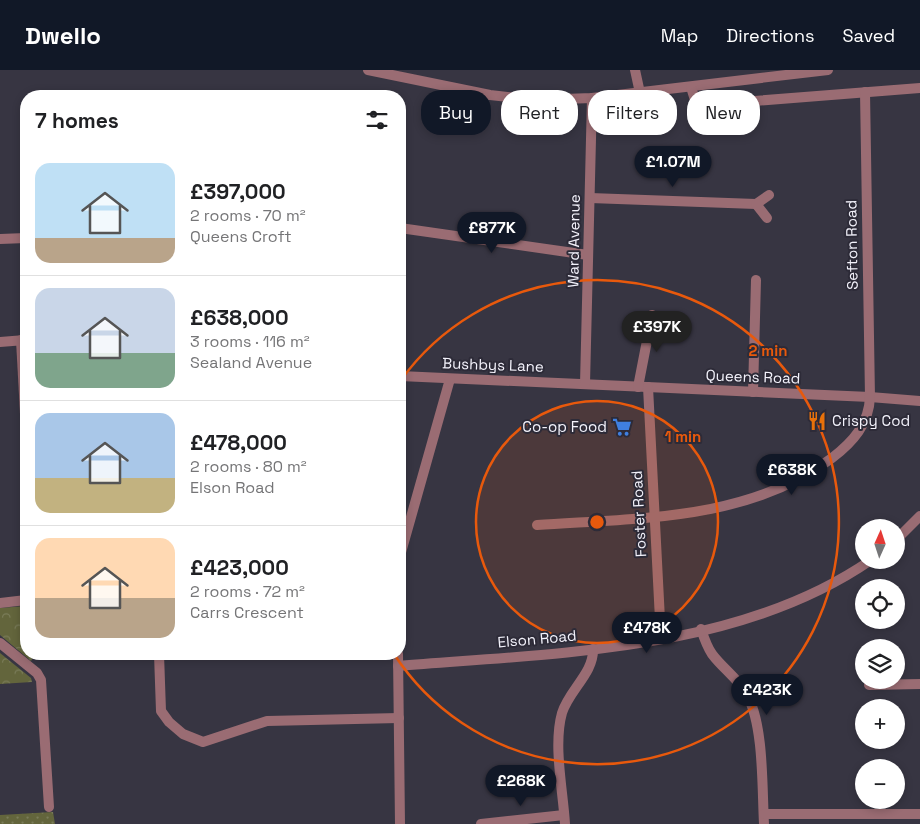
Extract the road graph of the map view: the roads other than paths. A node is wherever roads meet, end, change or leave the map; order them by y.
1 (371, 70) edge
2 (635, 70) edge
3 (828, 70) edge
4 (691, 87) junction
5 (920, 88) edge
6 (639, 90) edge
7 (666, 90) edge
8 (865, 92) junction
9 (588, 98) edge
10 (591, 135) edge
11 (769, 195) dead end
12 (590, 198) junction
13 (756, 204) junction
14 (767, 218) dead end
15 (406, 229) edge
16 (0, 238) edge
17 (20, 238) edge
18 (588, 255) junction
19 (756, 280) dead end
20 (652, 315) dead end
21 (20, 340) edge
22 (0, 342) edge
23 (406, 376) edge
24 (450, 379) junction
25 (586, 384) junction
26 (643, 387) junction
27 (753, 392) junction
28 (870, 397) junction
29 (920, 401) edge
30 (920, 516) edge
31 (654, 517) junction
32 (537, 525) dead end
33 (905, 531) edge
34 (406, 535) edge
35 (857, 569) edge
36 (20, 601) edge
37 (0, 603) edge
38 (701, 629) junction
39 (661, 639) junction
40 (0, 643) edge
41 (593, 649) junction
42 (20, 659) edge
43 (21, 660) edge
44 (159, 660) edge
45 (398, 660) edge
46 (398, 666) junction
47 (905, 684) edge
48 (920, 684) edge
49 (399, 718) junction
50 (49, 807) dead end
51 (920, 814) edge
52 (564, 819) edge
53 (764, 819) edge
54 (400, 824) edge
55 (481, 824) edge

1 - 9 street
2 - 6 street
3 - 4 street
4 - 7 street
4 - 8 street
5 - 8 street
8 - 28 street, Sefton Road
10 - 12 street, Ward Avenue
11 - 13 street
12 - 13 street
12 - 18 street, Ward Avenue
13 - 14 street
15 - 18 street
16 - 17 street
18 - 25 street, Ward Avenue
19 - 27 street
20 - 26 street, Foster Road
21 - 22 street
23 - 24 street, Bushbys Lane
24 - 25 street, Bushbys Lane
24 - 34 street
25 - 26 street, Queens Road
26 - 27 street, Queens Road
26 - 31 street, Foster Road
27 - 28 street, Queens Road
28 - 29 street, Queens Road
28 - 31 street, Sefton Road
30 - 33 street
31 - 32 street, Sefton Road
31 - 39 street, Foster Road
35 - 38 street, Elson Road
36 - 37 street
38 - 39 street, Elson Road
38 - 53 street
39 - 41 street, Elson Road
40 - 42 street
41 - 46 street, Elson Road
41 - 52 street
43 - 50 street
44 - 49 street
45 - 46 street
46 - 49 street
47 - 48 street
49 - 54 street
51 - 53 street
52 - 55 street

